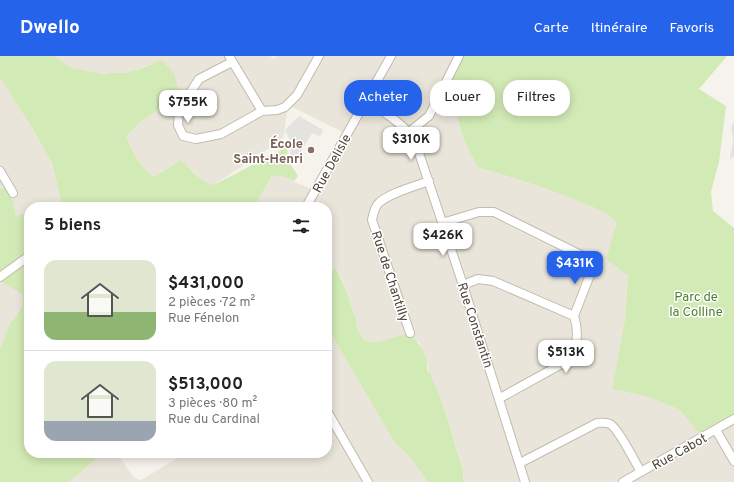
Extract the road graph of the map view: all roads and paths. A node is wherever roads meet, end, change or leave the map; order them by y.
1 (319, 56) edge
2 (391, 56) edge
3 (459, 56) edge
4 (230, 59) edge
5 (377, 80) edge
6 (262, 110) junction
7 (356, 116) edge
8 (390, 116) edge
9 (409, 132) junction
10 (0, 171) edge
11 (429, 181) junction
12 (13, 192) dead end
13 (309, 202) edge
14 (442, 223) junction
15 (24, 260) edge
16 (0, 277) edge
17 (463, 284) junction
18 (574, 316) junction
19 (410, 333) dead end
20 (500, 398) junction
21 (734, 419) edge
22 (332, 420) edge
23 (716, 430) junction
24 (734, 461) edge
25 (520, 463) junction
26 (641, 472) junction
27 (368, 482) edge
28 (525, 482) edge
29 (623, 482) edge

1 - 6 street
2 - 5 street, Rue Delisle
3 - 9 street
4 - 6 street
4 - 6 street
7 - 13 street, Rue Delisle
8 - 9 street, Rue Constantin
9 - 11 street, Rue Constantin
10 - 12 street
11 - 14 street, Rue Constantin
11 - 19 street, Rue de Chantilly
14 - 17 street, Rue Constantin
14 - 18 street
15 - 16 street
17 - 18 street
17 - 20 street, Rue Constantin
18 - 20 street
20 - 25 street, Rue Constantin
21 - 23 street, Rue Cabot
22 - 27 street
23 - 24 street
23 - 26 street, Rue Cabot
25 - 26 street
25 - 28 street, Rue Constantin
26 - 29 street, Rue Cabot

